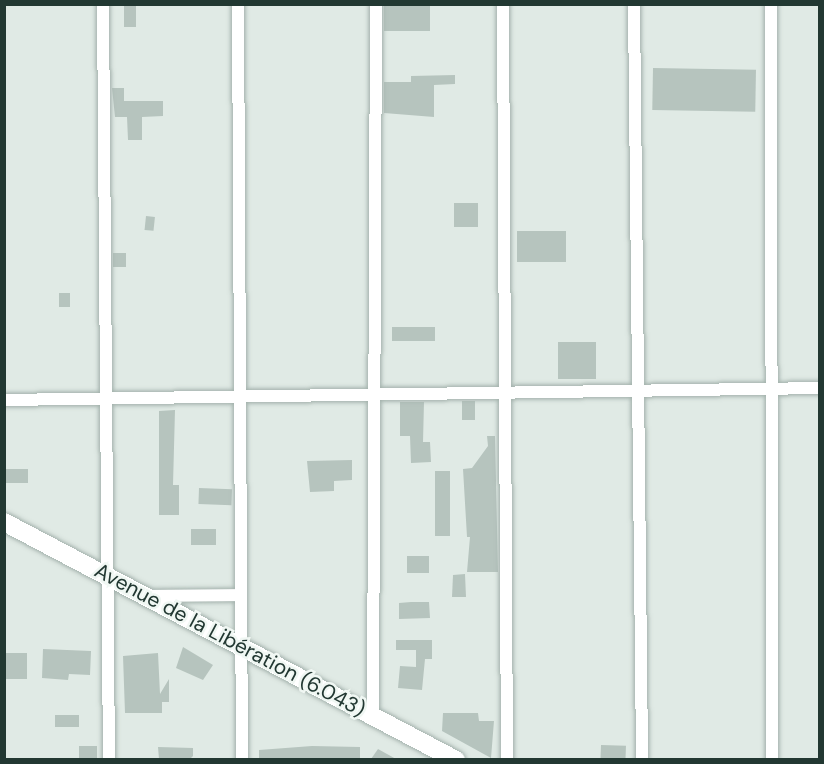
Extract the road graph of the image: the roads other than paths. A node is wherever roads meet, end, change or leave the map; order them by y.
1 (103, 4) edge
2 (238, 4) edge
3 (376, 4) edge
4 (503, 4) edge
5 (634, 4) edge
6 (771, 4) edge
7 (819, 388) edge
8 (770, 389) junction
9 (636, 391) junction
10 (506, 393) junction
11 (375, 394) junction
12 (240, 396) junction
13 (106, 398) junction
14 (4, 400) edge
15 (4, 522) edge
16 (107, 576) junction
17 (241, 595) junction
18 (145, 596) junction
19 (241, 646) junction
20 (373, 716) junction
21 (423, 742) junction
22 (109, 759) edge
23 (242, 759) edge
24 (438, 759) edge
25 (456, 759) edge
26 (507, 759) edge
27 (642, 759) edge
28 (771, 759) edge

1 - 13 street
2 - 12 street
3 - 11 street
4 - 10 street
5 - 9 street
6 - 8 street
7 - 8 street
8 - 9 street
8 - 28 street
9 - 10 street
9 - 27 street
10 - 11 street
10 - 26 street
11 - 12 street
11 - 20 street
12 - 13 street
12 - 17 street
13 - 14 street
13 - 16 street
15 - 16 main road, Avenue de la Libération (6.043)
16 - 18 main road, Avenue de la Libération (6.043)
16 - 22 street
17 - 18 street
17 - 19 street
18 - 19 main road, Avenue de la Libération (6.043)
19 - 20 main road, Avenue de la Libération (6.043)
19 - 23 street
20 - 21 main road, Avenue de la Libération (6.043)
21 - 24 main road
21 - 25 main road, Avenue de la Libération (6.043)

